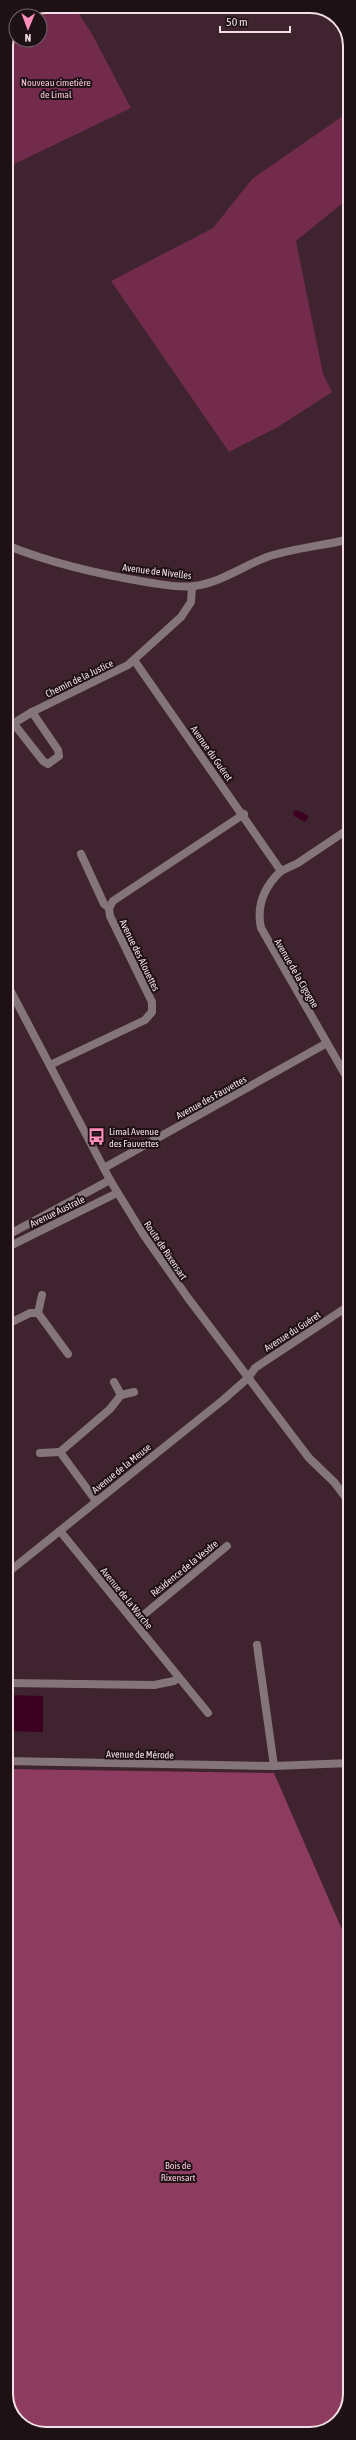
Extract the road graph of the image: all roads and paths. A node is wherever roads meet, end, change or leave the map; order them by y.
1 (343, 541) edge
2 (13, 548) edge
3 (192, 587) junction
4 (134, 660) junction
5 (32, 712) junction
6 (13, 724) edge
7 (13, 729) edge
8 (244, 814) junction
9 (343, 833) edge
10 (81, 854) dead end
11 (281, 871) junction
12 (109, 908) junction
13 (13, 995) edge
14 (326, 1043) junction
15 (50, 1065) junction
16 (343, 1071) edge
17 (104, 1168) junction
18 (110, 1180) junction
19 (117, 1193) junction
20 (13, 1232) edge
21 (13, 1245) edge
22 (42, 1295) dead end
23 (343, 1310) edge
24 (38, 1313) junction
25 (13, 1322) edge
26 (68, 1354) dead end
27 (248, 1378) junction
28 (114, 1382) dead end
29 (134, 1392) dead end
30 (122, 1396) junction
31 (60, 1452) junction
32 (40, 1453) dead end
33 (343, 1494) edge
34 (96, 1502) junction
35 (60, 1531) junction
36 (227, 1546) dead end
37 (13, 1568) edge
38 (135, 1622) junction
39 (257, 1646) dead end
40 (178, 1678) junction
41 (13, 1683) edge
42 (208, 1713) dead end
43 (13, 1761) edge
44 (343, 1764) edge
45 (274, 1766) junction

1 - 3 street, Avenue de Nivelles
2 - 3 street, Avenue de Nivelles
3 - 4 street
4 - 5 street, Chemin de la Justice
4 - 8 street, Avenue du Guéret
5 - 6 street, Chemin de la Justice
5 - 7 street, Chemin de la Justice
8 - 11 street, Avenue du Guéret
8 - 12 street
9 - 11 street
10 - 12 street, Avenue des Alouettes
11 - 14 street, Avenue de la Cigogne
12 - 15 street, Avenue des Alouettes
13 - 15 street, Route de Rixensart
14 - 16 street, Avenue de la Cigogne
14 - 17 street, Avenue des Fauvettes
15 - 17 street, Route de Rixensart
17 - 18 street, Route de Rixensart
18 - 19 street, Route de Rixensart
18 - 20 street, Avenue Australe
19 - 21 street, Avenue Australe
19 - 27 street, Route de Rixensart
22 - 24 street
23 - 27 street, Avenue du Guéret
24 - 25 street
24 - 26 street
27 - 33 street, Route de Rixensart
27 - 34 street, Avenue de la Meuse
28 - 30 street
29 - 30 street
30 - 31 street
31 - 32 street
31 - 34 street
34 - 35 street, Avenue de la Meuse
35 - 37 street, Avenue de la Meuse
35 - 38 street, Avenue de la Warche
36 - 38 street, Résidence de la Vesdre
38 - 40 street, Avenue de la Warche
39 - 45 street
40 - 41 street
40 - 42 street, Avenue de la Warche
43 - 45 street, Avenue de Mérode
44 - 45 street, Avenue de Mérode

